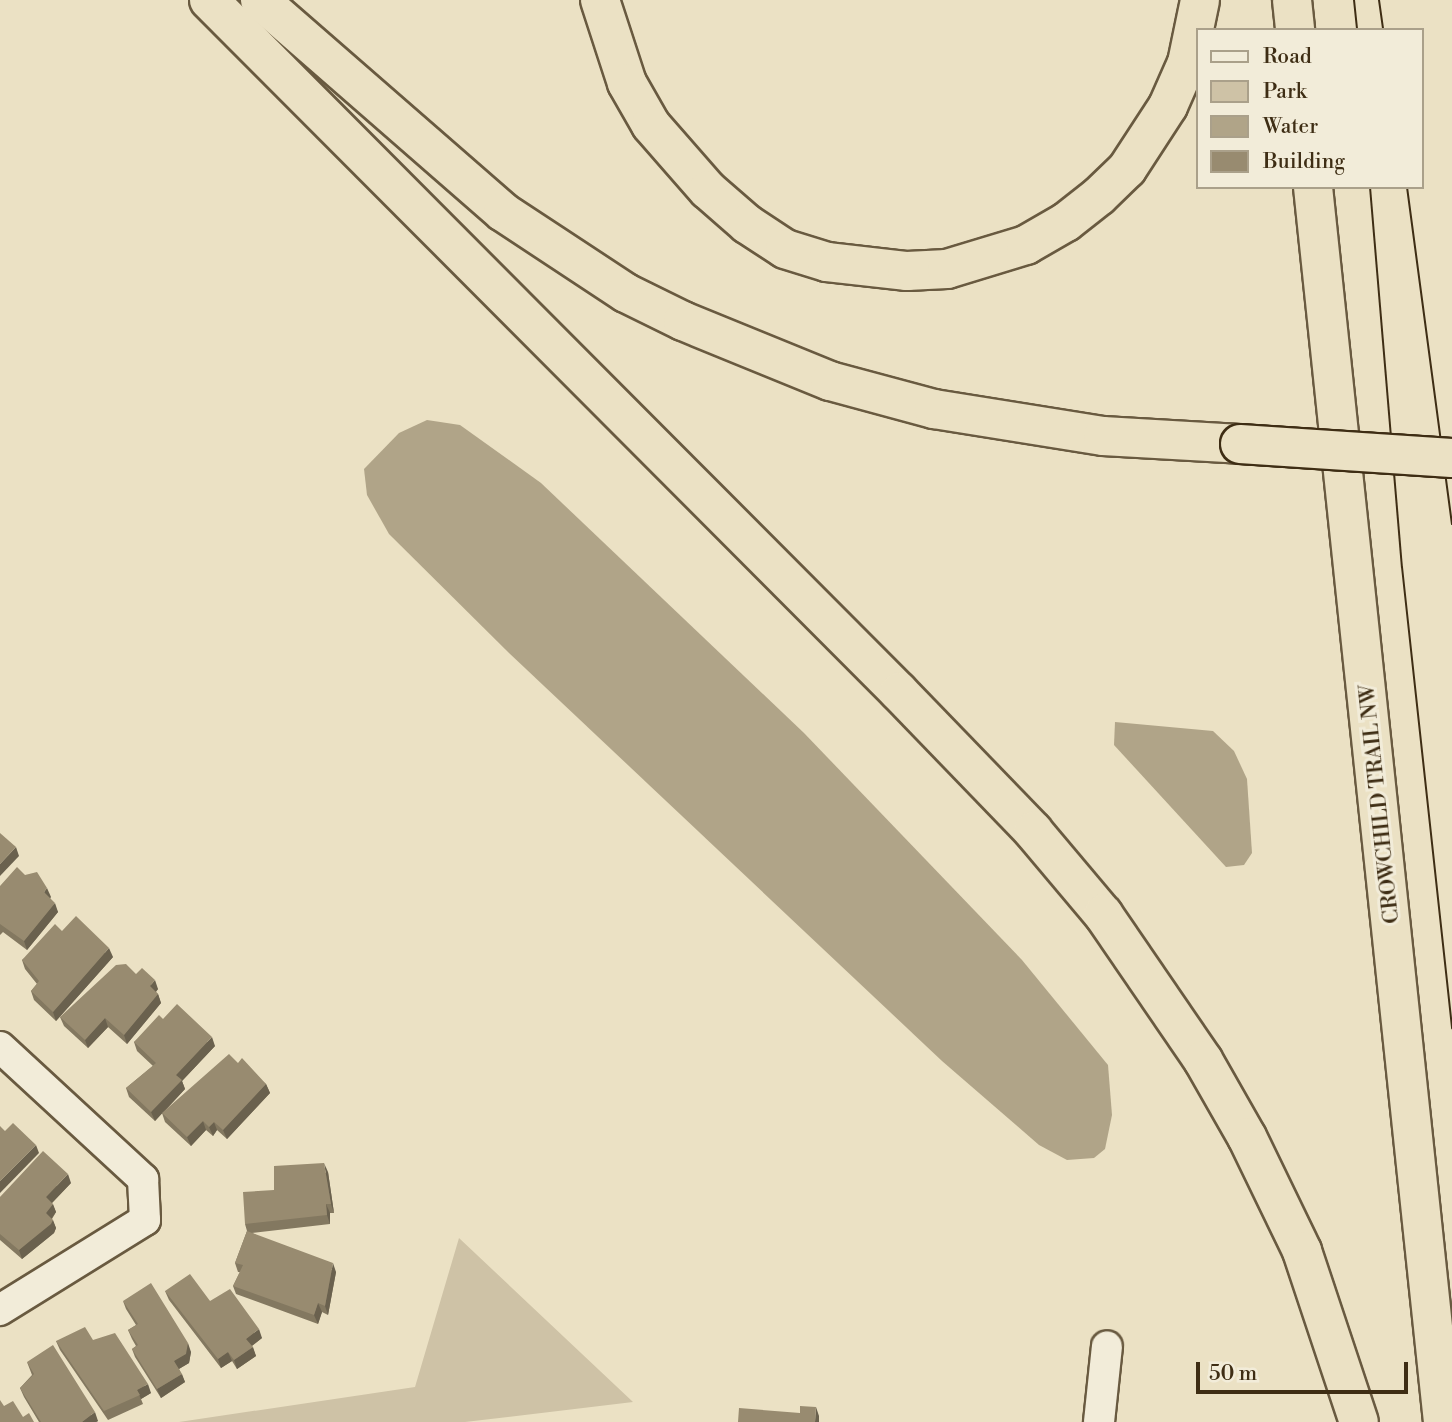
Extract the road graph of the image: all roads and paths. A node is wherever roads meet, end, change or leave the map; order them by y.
1 (209, 0) edge
2 (260, 0) edge
3 (600, 0) edge
4 (1200, 0) edge
5 (1292, 0) edge
6 (1295, 28) edge
7 (1313, 189) edge
8 (1452, 458) edge
9 (0, 1047) edge
10 (0, 1310) edge
11 (1107, 1346) dead end
12 (1099, 1422) edge
13 (1359, 1422) edge
14 (1443, 1422) edge

1 - 13 highway
2 - 8 highway, bridge
3 - 4 highway
5 - 6 highway
7 - 14 highway, CROWCHILD TRAIL NW
9 - 10 street
11 - 12 street

